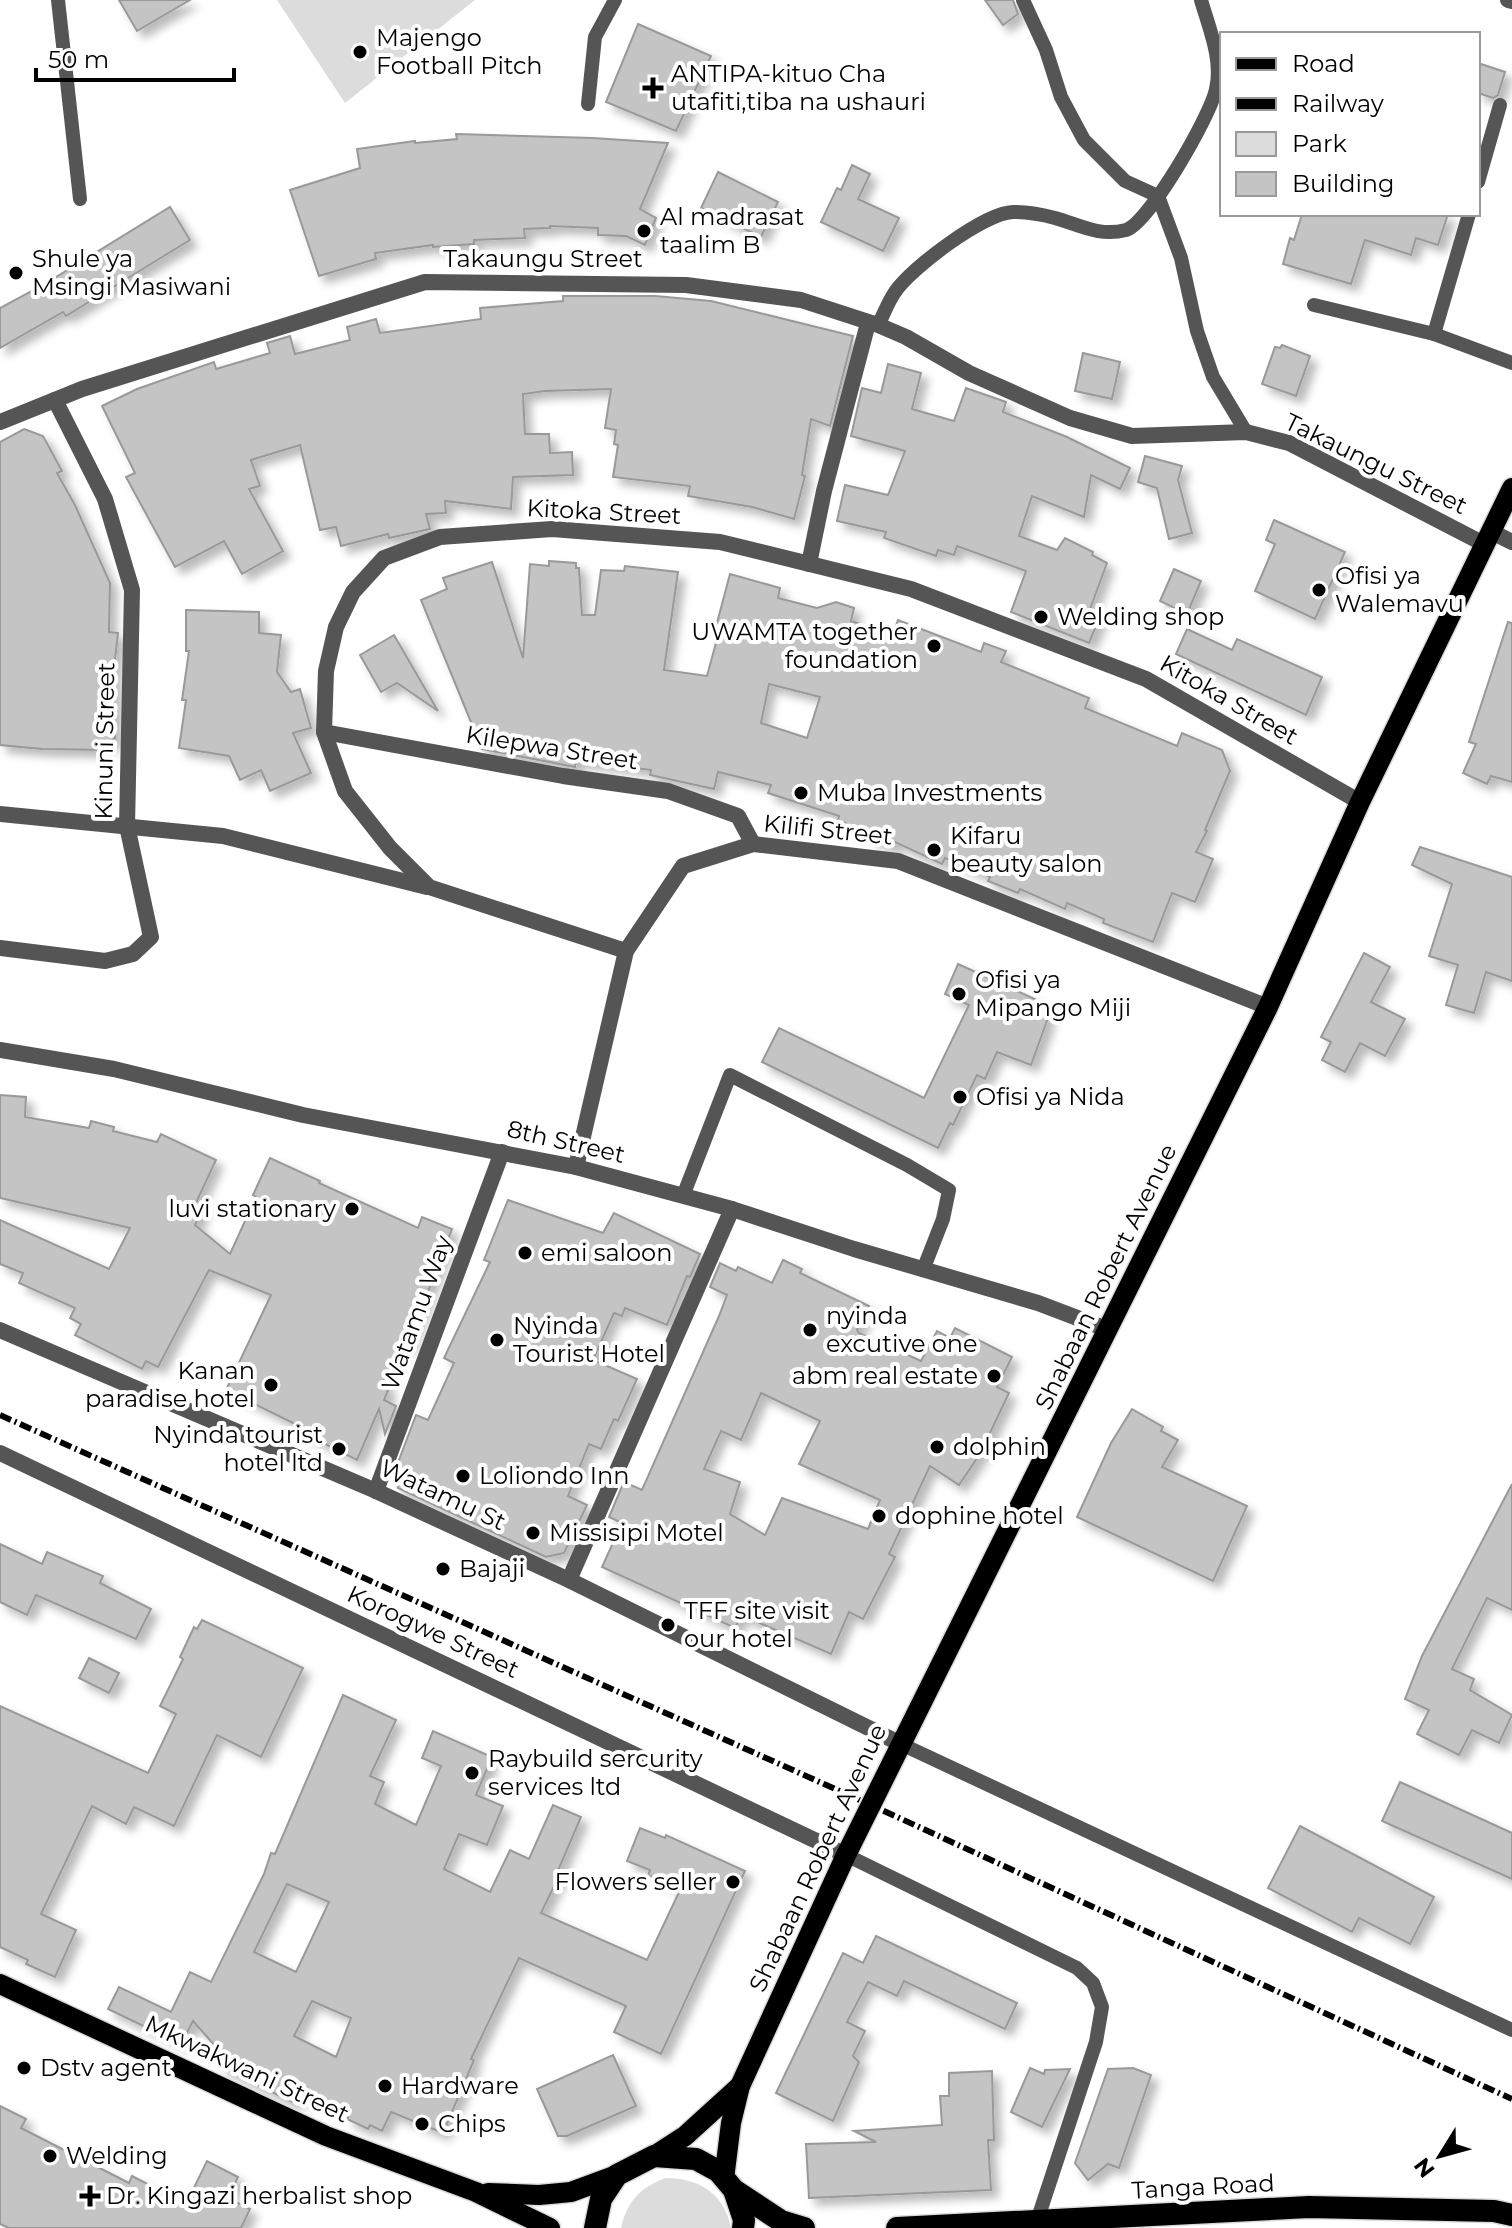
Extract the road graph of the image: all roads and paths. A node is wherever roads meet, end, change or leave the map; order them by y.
1 (58, 0) edge
2 (615, 0) edge
3 (1023, 0) edge
4 (1201, 0) edge
5 (588, 104) dead end
6 (1500, 105) dead end
7 (1480, 175) edge
8 (1158, 196) junction
9 (80, 199) dead end
10 (1468, 216) edge
11 (1314, 305) dead end
12 (873, 324) junction
13 (1434, 334) junction
14 (1512, 363) edge
15 (55, 400) junction
16 (0, 422) edge
17 (1246, 432) junction
18 (1512, 488) edge
19 (1489, 539) junction
20 (1512, 542) edge
21 (809, 564) junction
22 (324, 732) junction
23 (1360, 802) junction
24 (0, 814) edge
25 (127, 826) junction
26 (753, 844) junction
27 (429, 887) junction
28 (0, 948) edge
29 (626, 951) junction
30 (1268, 1007) junction
31 (0, 1050) edge
32 (502, 1152) junction
33 (576, 1167) junction
34 (683, 1196) junction
35 (732, 1209) junction
36 (923, 1270) junction
37 (0, 1330) edge
38 (1109, 1330) junction
39 (0, 1453) edge
40 (376, 1491) junction
41 (569, 1580) junction
42 (901, 1744) junction
43 (846, 1855) junction
44 (0, 1984) edge
45 (1512, 2030) edge
46 (740, 2086) junction
47 (654, 2156) junction
48 (617, 2175) junction
49 (729, 2185) junction
50 (476, 2192) junction
51 (1512, 2215) edge
52 (1037, 2221) junction
53 (550, 2228) edge
54 (595, 2228) edge
55 (743, 2228) edge
56 (804, 2228) edge
57 (897, 2228) edge

1 - 9 lane
2 - 5 lane
3 - 8 lane
4 - 8 lane
6 - 7 lane
8 - 12 lane
8 - 17 lane
10 - 13 lane
11 - 13 lane
12 - 15 street, Takaungu Street
12 - 17 street, Takaungu Street
12 - 21 street
13 - 14 lane
15 - 16 street, Takaungu Street
15 - 25 street, Kinuni Street
17 - 19 street, Takaungu Street
18 - 19 main road, Shabaan Robert Avenue
19 - 20 street, Takaungu Street
19 - 23 main road, Shabaan Robert Avenue
21 - 22 street, Kitoka Street
21 - 23 street, Kitoka Street
22 - 26 street, Kilepwa Street
22 - 27 street, Kitoka Street
23 - 30 main road, Shabaan Robert Avenue
24 - 25 street
25 - 27 street
25 - 28 street, Kinuni Street
26 - 29 street, Kilifi Street
26 - 30 street, Kilifi Street
27 - 29 street, Kitoka Street
29 - 33 street, Kilifi Street
30 - 38 main road, Shabaan Robert Avenue
31 - 32 street, 8th Street
32 - 33 street, 8th Street
32 - 40 street, Watamu Way
33 - 34 street, 8th Street
34 - 35 street, 8th Street
34 - 36 lane
35 - 36 street, 8th Street
35 - 41 street
36 - 38 street, 8th Street
37 - 40 street, Watamu St
38 - 42 main road, Shabaan Robert Avenue
39 - 43 street, Korogwe Street
40 - 41 street, Watamu St
41 - 42 street, Watamu St
42 - 43 main road, Shabaan Robert Avenue
42 - 45 lane
43 - 46 main road, Shabaan Robert Avenue
43 - 52 lane
44 - 50 main road, Mkwakwani Street
46 - 47 main road
46 - 49 main road
47 - 48 highway
47 - 49 highway
48 - 50 main road
48 - 54 highway
49 - 55 highway
49 - 56 highway
50 - 53 main road
51 - 52 highway, Tanga Road
52 - 57 highway, Tanga Road

